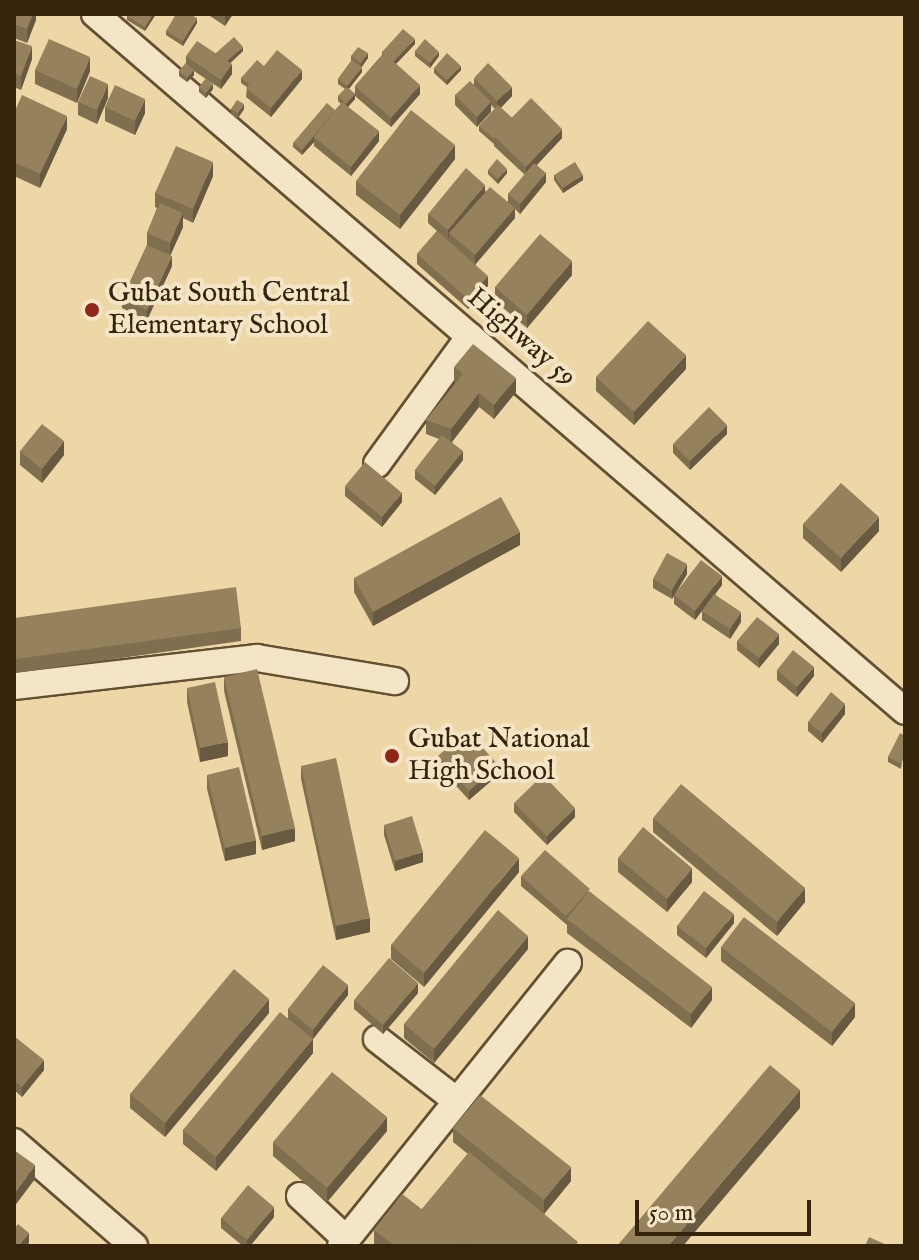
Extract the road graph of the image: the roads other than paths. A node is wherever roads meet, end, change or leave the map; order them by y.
1 (95, 14) edge
2 (470, 336) junction
3 (377, 464) dead end
4 (395, 681) dead end
5 (14, 686) edge
6 (905, 711) edge
7 (568, 963) dead end
8 (377, 1039) dead end
9 (457, 1101) junction
10 (14, 1142) edge
11 (300, 1196) dead end
12 (344, 1243) edge
13 (134, 1246) edge

1 - 2 street, Highway 59
2 - 3 street
2 - 6 street, Highway 59
4 - 5 street
7 - 9 street
8 - 9 street
9 - 12 street
10 - 13 street
11 - 12 street

